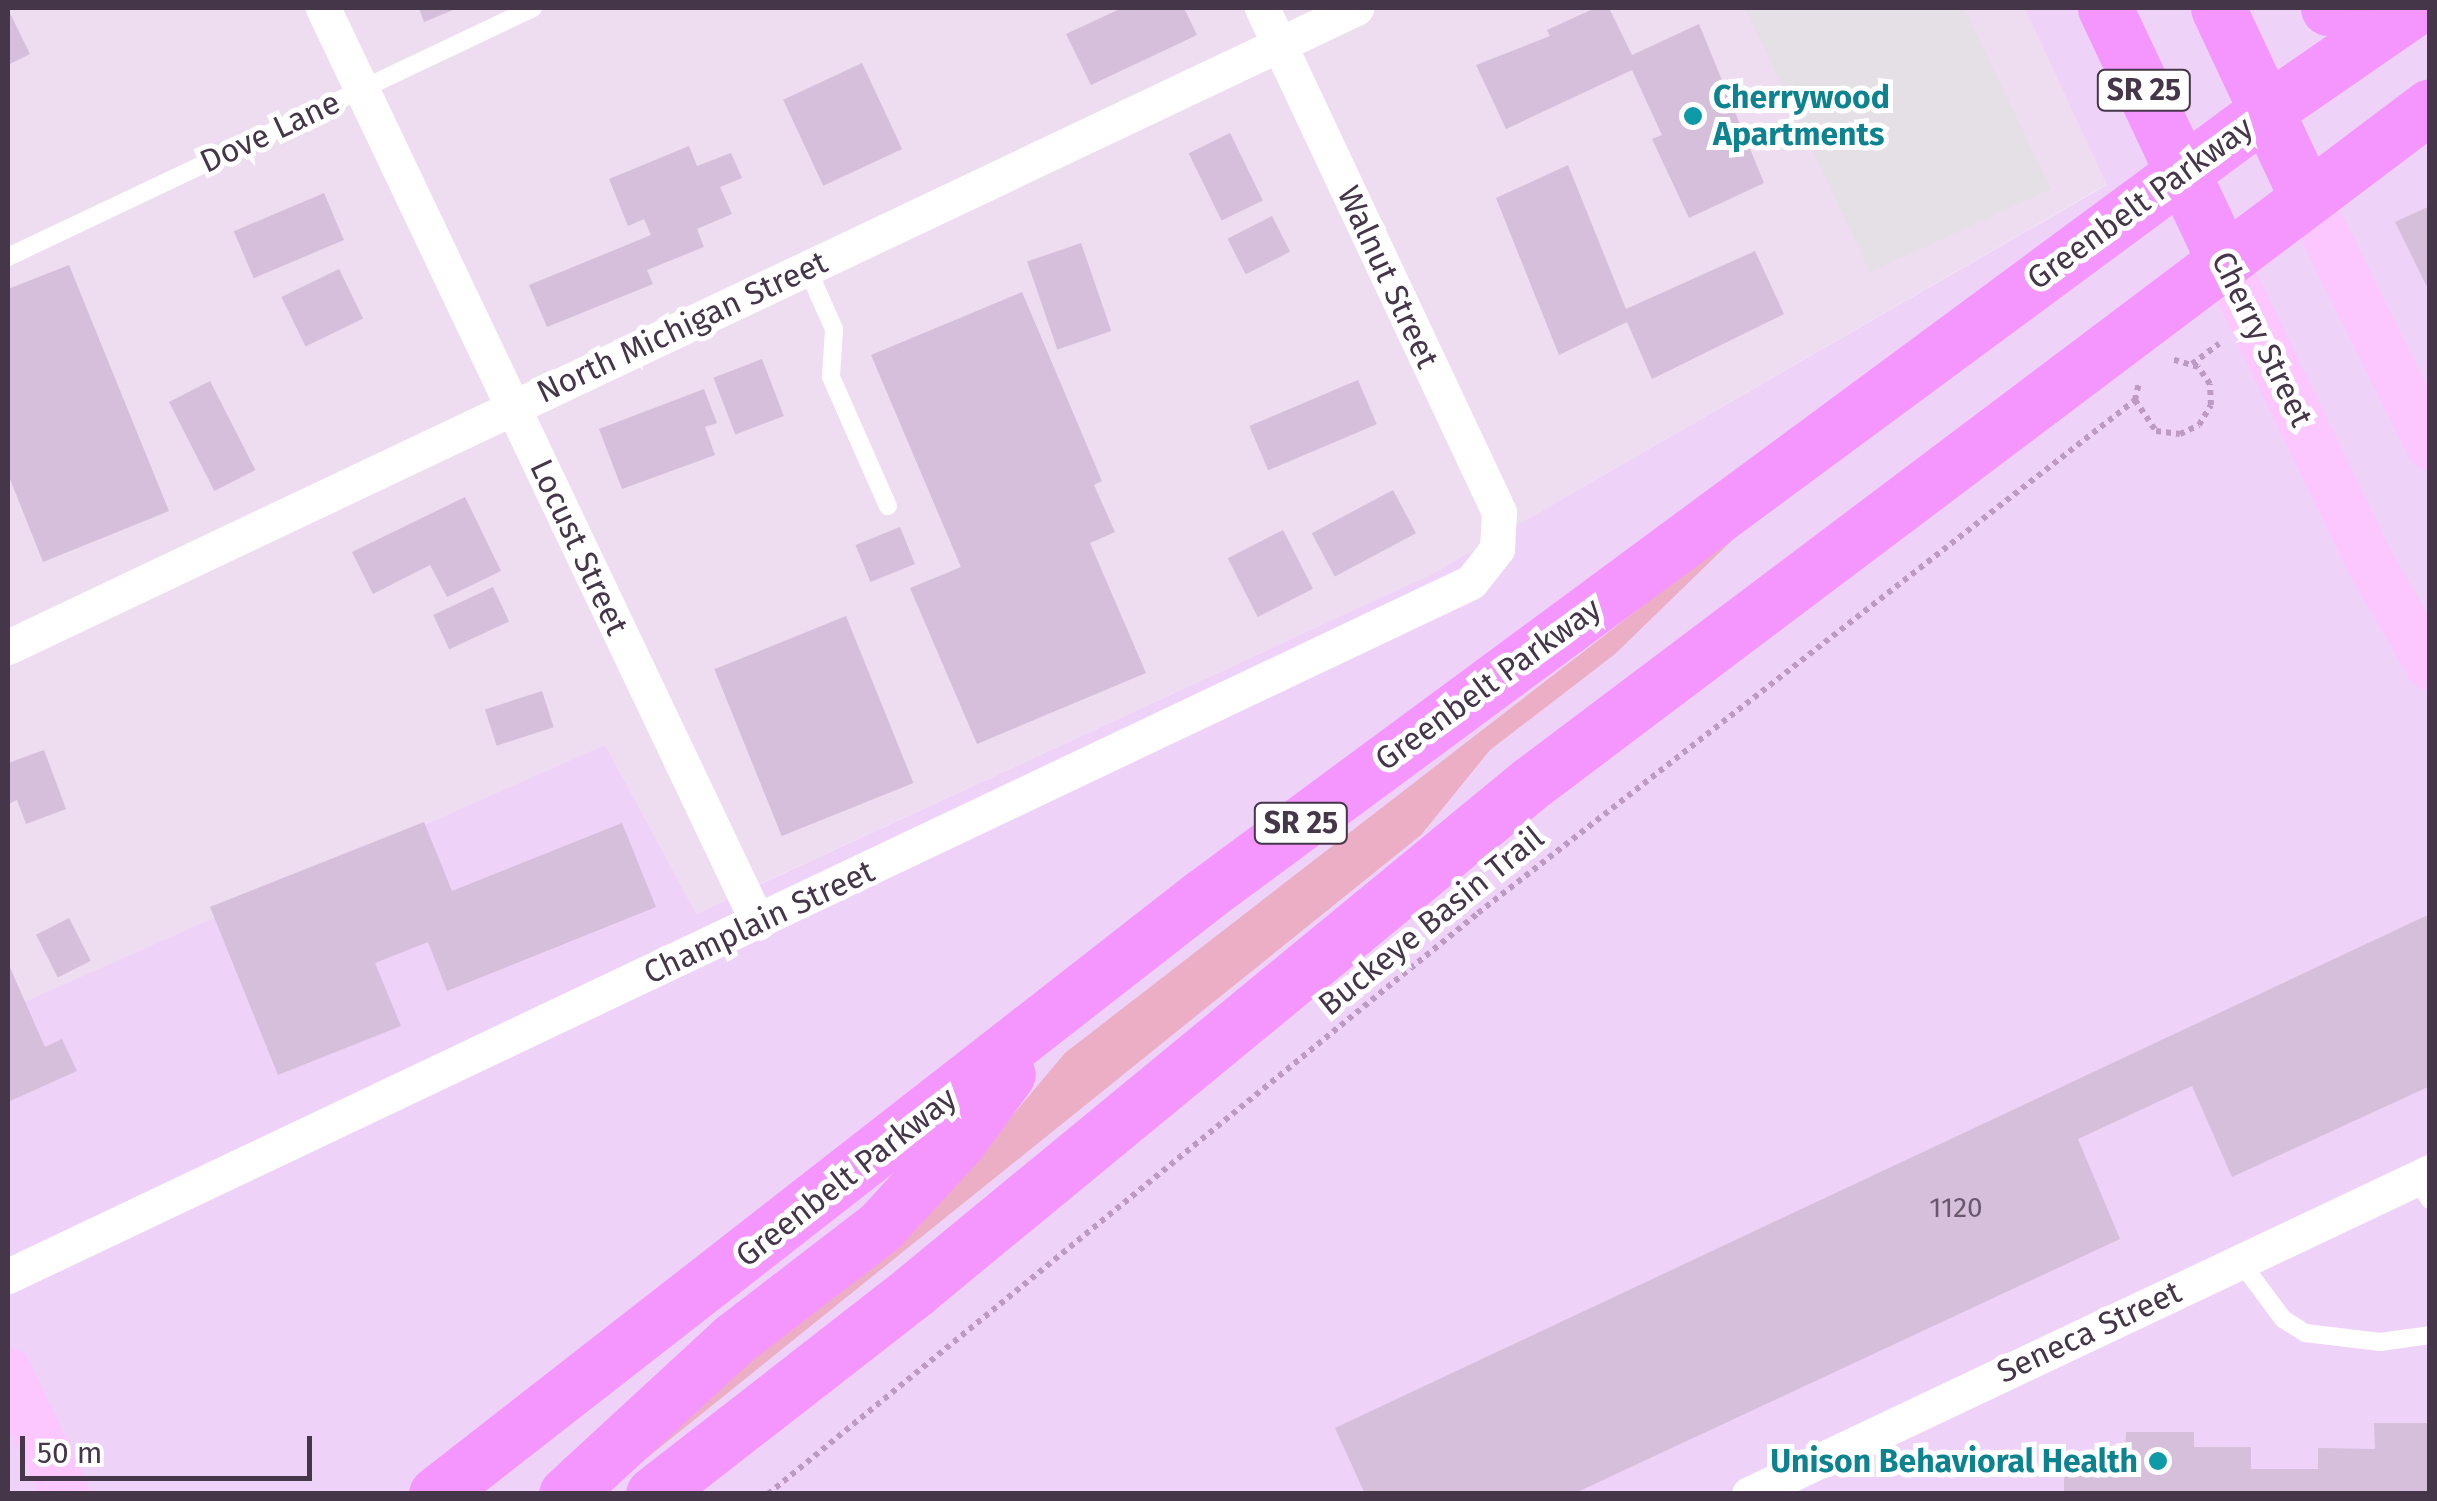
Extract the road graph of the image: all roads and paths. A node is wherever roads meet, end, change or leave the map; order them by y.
1 (323, 8) edge
2 (533, 8) edge
3 (1262, 8) edge
4 (1356, 8) edge
5 (2105, 8) edge
6 (2218, 8) edge
7 (2328, 8) edge
8 (2414, 8) edge
9 (1278, 42) junction
10 (362, 89) junction
11 (2430, 106) edge
12 (2267, 110) junction
13 (2182, 172) junction
14 (2307, 198) junction
15 (8, 257) edge
16 (2224, 261) junction
17 (807, 268) junction
18 (2158, 362) dead end
19 (2147, 369) dead end
20 (2136, 400) junction
21 (512, 407) junction
22 (2430, 446) edge
23 (888, 506) dead end
24 (1497, 549) joint
25 (8, 647) edge
26 (2430, 666) edge
27 (758, 923) junction
28 (1048, 1018) junction
29 (2425, 1183) edge
30 (2240, 1261) junction
31 (8, 1276) edge
32 (2430, 1335) edge
33 (8, 1372) edge
34 (66, 1494) edge
35 (436, 1494) edge
36 (566, 1494) edge
37 (653, 1494) edge
38 (768, 1494) edge
39 (1749, 1494) edge

1 - 10 street, Locust Street
2 - 10 lane, Dove Lane
3 - 9 street, Walnut Street
4 - 9 street, North Michigan Street
5 - 13 main road, Cherry Street / SR 25
6 - 12 main road
7 - 8 main road
8 - 12 main road, Greenbelt Parkway
9 - 17 street, North Michigan Street
9 - 24 street, Walnut Street
10 - 15 lane, Dove Lane
10 - 21 street, Locust Street
11 - 14 main road
12 - 13 main road, Greenbelt Parkway
12 - 14 main road
13 - 16 main road, Cherry Street
13 - 28 main road, Greenbelt Parkway / SR 25
14 - 16 main road
14 - 22 main road
16 - 26 main road, Cherry Street
16 - 37 main road
17 - 21 street, North Michigan Street
17 - 23 lane
18 - 20 path
19 - 20 path
20 - 38 path, Buckeye Basin Trail
21 - 25 street, North Michigan Street
21 - 27 street, Locust Street
24 - 27 street, Champlain Street
27 - 31 street, Champlain Street
28 - 35 main road, Greenbelt Parkway / SR 25
28 - 36 main road
29 - 30 street, Seneca Street
30 - 32 lane
30 - 39 street, Seneca Street
33 - 34 main road

